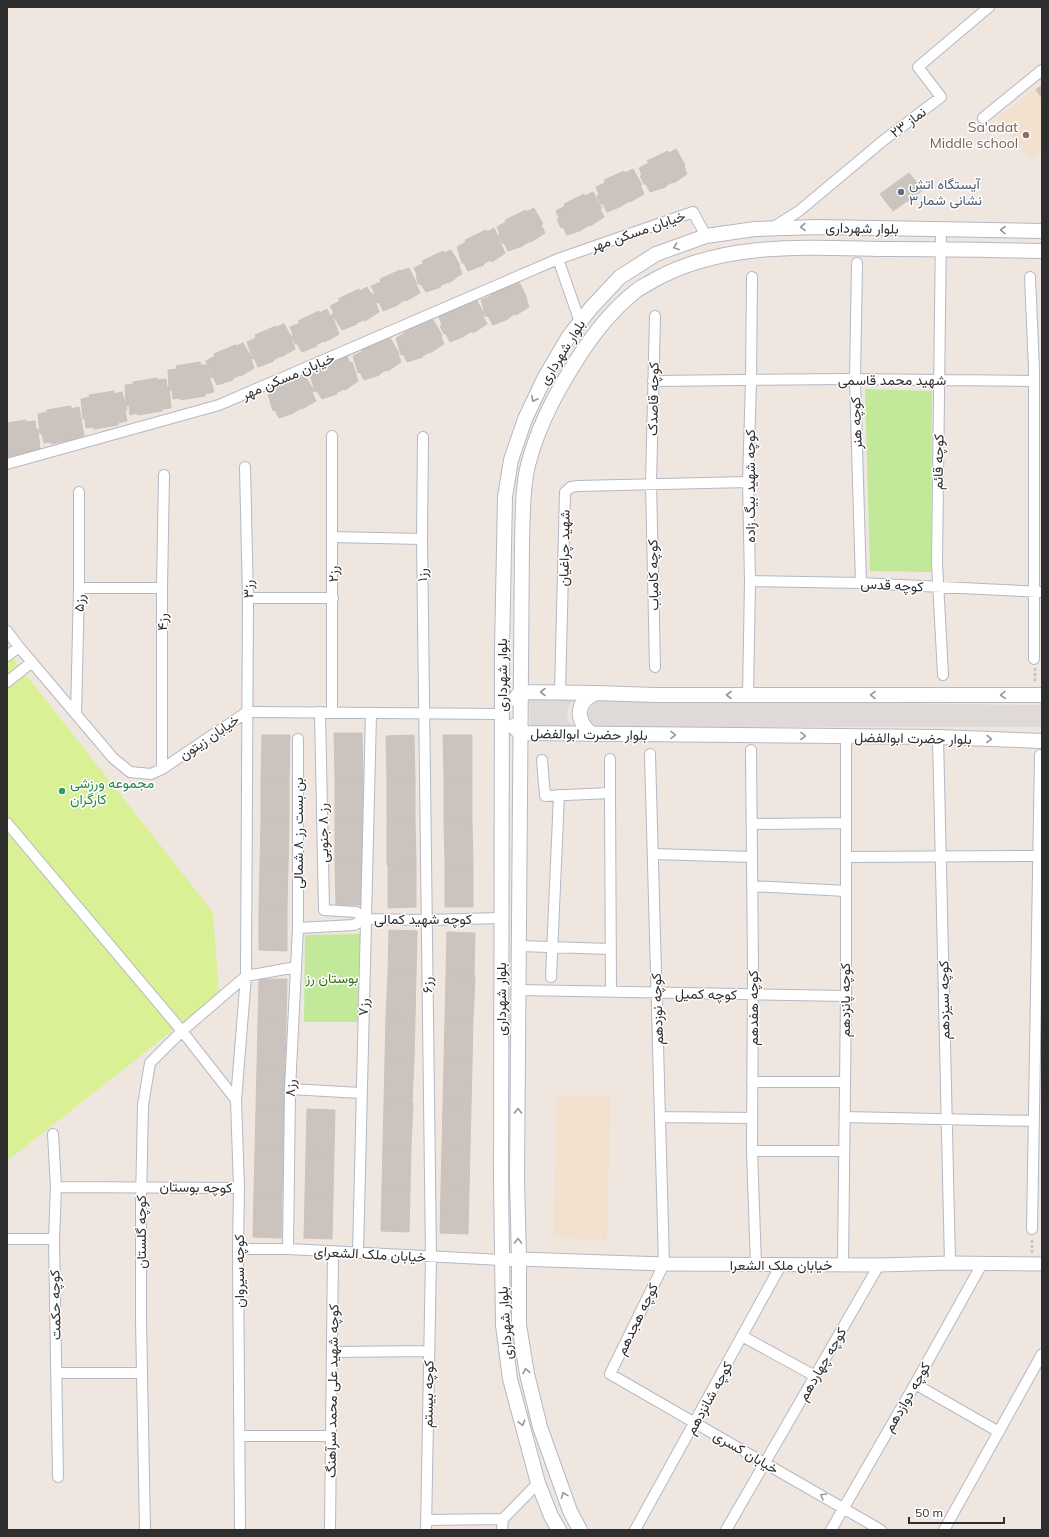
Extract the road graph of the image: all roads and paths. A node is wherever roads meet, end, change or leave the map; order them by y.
1 (989, 7) edge
2 (1042, 70) edge
3 (983, 118) dead end
4 (772, 228) junction
5 (942, 229) junction
6 (1042, 231) edge
7 (706, 236) junction
8 (941, 250) junction
9 (1042, 251) edge
10 (558, 259) junction
11 (857, 263) dead end
12 (752, 277) dead end
13 (1030, 277) dead end
14 (655, 316) dead end
15 (580, 322) junction
16 (1038, 369) edge
17 (855, 379) junction
18 (939, 379) junction
19 (751, 381) junction
20 (1033, 381) junction
21 (653, 382) junction
22 (332, 436) dead end
23 (423, 437) dead end
24 (7, 464) edge
25 (245, 466) dead end
26 (164, 475) dead end
27 (1038, 480) edge
28 (748, 482) junction
29 (651, 484) junction
30 (79, 492) dead end
31 (333, 538) junction
32 (422, 539) junction
33 (750, 581) junction
34 (861, 583) junction
35 (938, 587) junction
36 (79, 588) junction
37 (162, 588) junction
38 (1038, 592) edge
39 (248, 598) junction
40 (333, 598) junction
41 (7, 631) edge
42 (18, 647) junction
43 (7, 656) edge
44 (1034, 659) joint
45 (32, 662) junction
46 (655, 667) dead end
47 (943, 675) dead end
48 (7, 682) edge
49 (520, 692) junction
50 (560, 692) junction
51 (596, 693) junction
52 (748, 695) junction
53 (1039, 695) edge
54 (247, 712) junction
55 (320, 712) junction
56 (332, 712) junction
57 (371, 713) junction
58 (76, 714) junction
59 (424, 714) junction
60 (502, 714) junction
61 (520, 733) junction
62 (592, 734) junction
63 (846, 736) junction
64 (938, 737) junction
65 (298, 739) dead end
66 (1042, 741) edge
67 (751, 750) dead end
68 (650, 754) dead end
69 (1040, 755) dead end
70 (610, 759) dead end
71 (542, 760) dead end
72 (162, 768) junction
73 (610, 793) junction
74 (559, 795) junction
75 (7, 824) edge
76 (752, 824) junction
77 (846, 824) junction
78 (1041, 827) edge
79 (653, 854) junction
80 (940, 856) junction
81 (1039, 856) junction
82 (752, 857) junction
83 (846, 857) junction
84 (752, 886) junction
85 (846, 891) junction
86 (1040, 892) edge
87 (501, 918) junction
88 (365, 919) junction
89 (426, 920) junction
90 (298, 928) junction
91 (519, 946) junction
92 (552, 947) junction
93 (610, 949) junction
94 (296, 967) junction
95 (246, 976) junction
96 (551, 977) dead end
97 (1039, 982) edge
98 (518, 990) junction
99 (611, 992) junction
100 (657, 993) junction
101 (753, 994) junction
102 (846, 996) junction
103 (182, 1031) junction
104 (752, 1082) junction
105 (845, 1082) junction
106 (1038, 1084) edge
107 (290, 1089) junction
108 (361, 1093) junction
109 (236, 1100) junction
110 (660, 1116) junction
111 (845, 1117) junction
112 (752, 1118) junction
113 (947, 1119) junction
114 (1034, 1121) junction
115 (53, 1134) dead end
116 (1038, 1148) edge
117 (752, 1151) junction
118 (844, 1151) junction
119 (141, 1186) junction
120 (56, 1187) junction
121 (239, 1188) junction
122 (1032, 1230) joint
123 (7, 1239) edge
124 (54, 1239) junction
125 (238, 1249) junction
126 (288, 1249) junction
127 (333, 1251) junction
128 (358, 1252) junction
129 (431, 1257) junction
130 (519, 1259) junction
131 (502, 1260) junction
132 (950, 1263) junction
133 (664, 1264) junction
134 (843, 1264) junction
135 (982, 1264) junction
136 (1037, 1264) edge
137 (756, 1265) junction
138 (781, 1265) junction
139 (879, 1265) junction
140 (742, 1336) junction
141 (429, 1351) junction
142 (332, 1352) junction
143 (1042, 1354) edge
144 (57, 1373) junction
145 (142, 1373) junction
146 (610, 1374) joint
147 (815, 1376) junction
148 (915, 1384) junction
149 (695, 1423) junction
150 (999, 1432) junction
151 (240, 1436) junction
152 (331, 1436) junction
153 (765, 1463) junction
154 (58, 1477) dead end
155 (538, 1483) junction
156 (844, 1508) junction
157 (503, 1519) junction
158 (426, 1525) edge
159 (145, 1530) edge
160 (240, 1530) edge
161 (330, 1530) edge
162 (502, 1530) edge
163 (559, 1530) edge
164 (580, 1530) edge
165 (635, 1530) edge
166 (726, 1530) edge
167 (831, 1530) edge
168 (881, 1530) edge
169 (944, 1530) edge

1 - 4 street, نماز ۲۳
2 - 3 street
5 -> 4 main road, بلوار شهرداری
4 - 7 main road, بلوار شهرداری
6 -> 5 main road, بلوار شهرداری
5 - 8 street, کوچه قائم
7 - 10 street, خیابان مسکن مهر
7 -> 15 main road, بلوار شهرداری
8 - 9 main road, بلوار شهرداری
8 - 18 street, کوچه قائم
8 - 49 main road, بلوار شهرداری
10 - 15 street
10 - 24 street, خیابان مسکن مهر
11 - 17 street, کوچه هنر
12 - 19 street, کوچه شهید بیگ زاده
13 - 16 street
14 - 21 street, کوچه قاصدک
15 -> 60 main road, بلوار شهرداری
16 - 20 street
17 - 18 street, شهید محمد قاسمی
17 - 19 street, شهید محمد قاسمی
17 - 34 street, کوچه هنر
18 - 20 street, شهید محمد قاسمی
18 - 35 street, کوچه قائم
19 - 21 street, شهید محمد قاسمی
19 - 28 street, کوچه شهید بیگ زاده
20 - 27 street
21 - 29 street, کوچه قاصدک
22 - 31 street, رز۲
23 - 32 street, رز۱
25 - 39 street, رز۳
26 - 37 street, رز۴
27 - 38 street
28 - 29 street
28 - 33 street, کوچه شهید بیگ زاده
29 - 46 street, کوچه کامیاب
29 - 50 street, شهید چراغیان
30 - 36 street, رز۵
31 - 32 street
31 - 40 street, رز۲
32 - 59 street, رز۱
33 - 34 street, کوچه قدس
33 - 52 street, کوچه شهید بیگ زاده
34 - 35 street, کوچه قدس
35 - 38 street, کوچه قدس
35 - 47 street, کوچه قائم
36 - 37 street
36 - 58 street, رز۵
37 - 72 street, رز۴
38 - 44 street
39 - 40 street
39 - 54 street, رز۳
40 - 56 street, رز۲
41 - 42 street, خیابان زیتون
42 - 43 street
42 - 45 street, خیابان زیتون
44 - 53 path
45 - 48 street
45 - 58 street, خیابان زیتون
50 -> 49 main road
49 - 60 main road
49 - 61 main road, بلوار شهرداری
50 - 51 main road
52 -> 51 main road
51 - 62 main road
53 -> 52 main road
54 - 55 street, خیابان زیتون
54 - 72 street, خیابان زیتون
54 - 95 street, رز۳
55 - 56 street, خیابان زیتون
55 - 88 street, رز ۸ جنوبی
56 - 57 street, خیابان زیتون
57 - 59 street, خیابان زیتون
57 - 88 street, رز۷
58 - 72 street, خیابان زیتون
59 - 60 street, خیابان زیتون
59 - 89 street, رز۶
60 - 61 main road, بلوار حضرت ابوالفضل
60 - 87 main road, بلوار شهرداری
61 - 62 main road, بلوار حضرت ابوالفضل
61 - 91 main road, بلوار شهرداری
62 -> 63 main road, بلوار حضرت ابوالفضل
63 - 64 main road, بلوار حضرت ابوالفضل
63 - 77 street, کوچه پانزدهم
64 -> 66 main road, بلوار حضرت ابوالفضل
64 - 80 street, کوچه سیزدهم
65 - 90 street, بن بست رز ۸ شمالی
67 - 76 street, کوچه هفدهم
68 - 79 street, کوچه نوزدهم
69 - 78 street
70 - 73 street
71 - 74 street
73 - 74 street
73 - 93 street
74 - 92 street
75 - 103 street
76 - 77 street
76 - 82 street, کوچه هفدهم
77 - 83 street, کوچه پانزدهم
78 - 81 street
79 - 82 street
79 - 100 street, کوچه نوزدهم
80 - 81 street
80 - 83 street
80 - 113 street, کوچه سیزدهم
81 - 86 street
82 - 84 street, کوچه هفدهم
83 - 85 street, کوچه پانزدهم
84 - 85 street
84 - 101 street, کوچه هفدهم
85 - 102 street, کوچه پانزدهم
86 - 97 street
87 - 89 street, کوچه شهید کمالی
87 - 131 main road, بلوار شهرداری
88 - 89 street, کوچه شهید کمالی
88 - 90 street, کوچه شهید کمالی
88 - 108 street, رز۷
89 - 129 street, رز۶
90 - 94 street, رز۸
91 - 92 street
91 - 98 main road, بلوار شهرداری
92 - 93 street
92 - 96 street
93 - 99 street
94 - 95 street
94 - 107 street, رز۸
95 - 103 street, کوچه گلستان
95 - 109 street, کوچه سیروان
97 - 106 street
98 - 99 street, کوچه کمیل
130 -> 98 main road, بلوار شهرداری
99 - 100 street, کوچه کمیل
100 - 101 street, کوچه کمیل
100 - 110 street, کوچه نوزدهم
101 - 102 street, کوچه کمیل
101 - 104 street, کوچه هفدهم
102 - 105 street, کوچه پانزدهم
103 - 109 street
103 - 119 street, کوچه گلستان
104 - 105 street
104 - 112 street, کوچه هفدهم
105 - 111 street, کوچه پانزدهم
106 - 114 street
107 - 108 street
107 - 126 street, رز۸
108 - 128 street, رز۷
109 - 121 street, کوچه سیروان
110 - 112 street
110 - 133 street, کوچه نوزدهم
111 - 113 street
111 - 118 street, کوچه پانزدهم
112 - 117 street, کوچه هفدهم
113 - 114 street
113 - 132 street, کوچه سیزدهم
114 - 116 street
115 - 120 street, کوچه حکمت
116 - 122 street
117 - 118 street
117 - 137 street, کوچه هفدهم
118 - 134 street, کوچه پانزدهم
119 - 120 street, کوچه بوستان
119 - 121 street, کوچه بوستان
119 - 145 street, کوچه گلستان
120 - 124 street, کوچه حکمت
121 - 125 street, کوچه سیروان
122 - 136 path
123 - 124 street
124 - 144 street, کوچه حکمت
125 - 126 street, خیابان ملک الشعرای
125 - 151 street, کوچه سیروان
126 - 127 street, خیابان ملک الشعرای
127 - 128 street, خیابان ملک الشعرای
127 - 142 street, کوچه شهید علی محمد سرآهنگ
128 - 129 street, خیابان ملک الشعرای
129 - 131 street, خیابان ملک الشعرای
129 - 141 street, کوچه بیستم
130 - 131 street, خیابان ملک الشعرا
130 - 133 street, خیابان ملک الشعرا
164 -> 130 main road, بلوار شهرداری
131 -> 155 main road, بلوار شهرداری
132 - 135 street, خیابان ملک الشعرا
132 - 139 street, خیابان ملک الشعرا
133 - 137 street, خیابان ملک الشعرا
133 - 146 street, کوچه هجدهم
134 - 138 street, خیابان ملک الشعرا
134 - 139 street, خیابان ملک الشعرا
135 - 136 street, خیابان ملک الشعرا
135 - 148 street, کوچه دوازدهم
137 - 138 street, خیابان ملک الشعرا
138 - 140 street, کوچه شانزدهم
139 - 147 street, کوچه چهاردهم
140 - 147 street
140 - 149 street, کوچه شانزدهم
141 - 142 street
141 - 158 street, کوچه بیستم
142 - 152 street, کوچه شهید علی محمد سرآهنگ
143 - 150 street
144 - 145 street
144 - 154 street, کوچه حکمت
145 - 159 street, کوچه گلستان
146 - 149 street, خیابان کسری
147 - 153 street, کوچه چهاردهم
148 - 150 street
148 - 156 street, کوچه دوازدهم
149 - 153 street, خیابان کسری
149 - 165 street, کوچه شانزدهم
150 - 169 street
151 - 152 street
151 - 160 street, کوچه سیروان
152 - 161 street, کوچه شهید علی محمد سرآهنگ
156 -> 153 street, خیابان کسری
153 - 166 street, کوچه چهاردهم
155 - 157 street
155 - 163 main road, بلوار شهرداری
156 - 167 street, کوچه دوازدهم
156 - 168 street, خیابان کسری
157 - 158 street
157 - 162 street

